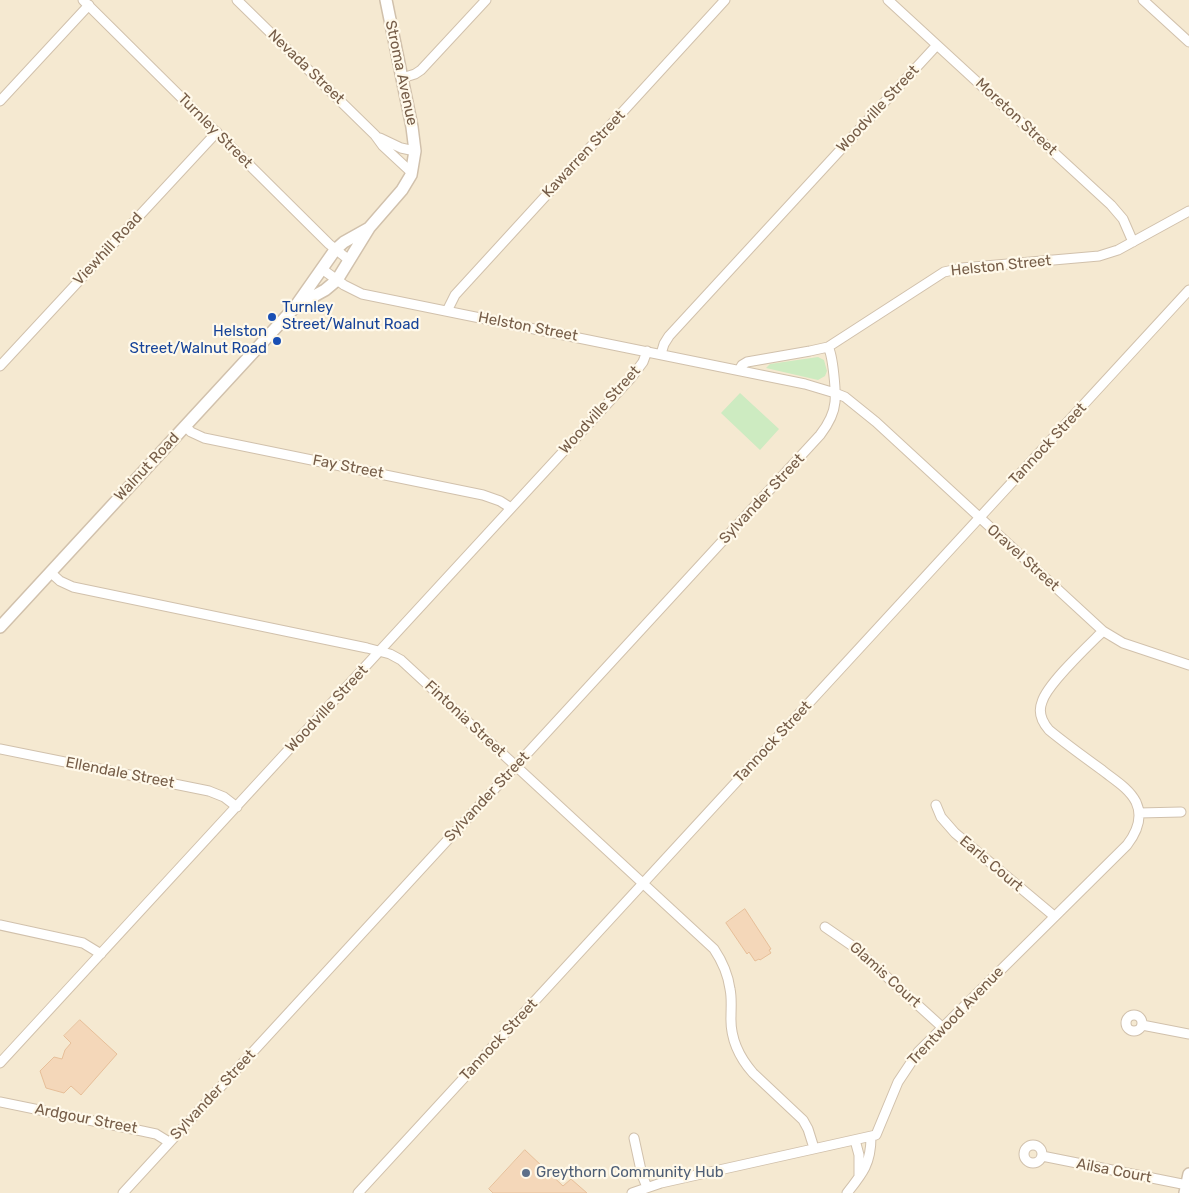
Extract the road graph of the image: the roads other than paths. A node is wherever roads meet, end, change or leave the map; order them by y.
1 (237, 0) edge
2 (386, 0) edge
3 (486, 0) edge
4 (725, 0) edge
5 (888, 0) edge
6 (1143, 0) edge
7 (86, 3) edge
8 (1189, 42) edge
9 (937, 45) junction
10 (402, 78) junction
11 (0, 101) edge
12 (217, 132) junction
13 (375, 135) junction
14 (414, 148) junction
15 (411, 172) junction
16 (1189, 212) edge
17 (369, 228) junction
18 (1133, 242) junction
19 (335, 250) junction
20 (349, 260) junction
21 (322, 269) junction
22 (337, 280) junction
23 (1189, 290) edge
24 (295, 307) junction
25 (447, 311) junction
26 (828, 347) junction
27 (647, 351) junction
28 (662, 354) junction
29 (0, 366) edge
30 (739, 370) junction
31 (835, 393) junction
32 (876, 422) joint
33 (185, 426) junction
34 (511, 508) junction
35 (979, 518) junction
36 (50, 572) junction
37 (0, 627) edge
38 (1103, 631) junction
39 (380, 651) junction
40 (1189, 665) edge
41 (0, 749) edge
42 (516, 766) junction
43 (936, 805) dead end
44 (237, 807) junction
45 (1181, 812) dead end
46 (1139, 813) junction
47 (643, 883) junction
48 (1054, 916) junction
49 (0, 925) edge
50 (825, 927) dead end
51 (101, 954) junction
52 (1142, 1025) dead end
53 (942, 1027) junction
54 (1189, 1034) edge
55 (0, 1063) edge
56 (0, 1102) edge
57 (871, 1137) junction
58 (634, 1138) dead end
59 (856, 1140) junction
60 (169, 1142) junction
61 (814, 1148) junction
62 (1042, 1156) dead end
63 (859, 1176) junction
64 (1187, 1184) edge
65 (647, 1187) junction
66 (123, 1193) edge
67 (358, 1193) edge
68 (632, 1193) edge
69 (847, 1193) edge

1 - 13 street, Nevada Street
2 - 10 street, Stroma Avenue
3 - 10 street
4 - 25 street, Kawarren Street
5 - 9 street, Moreton Street
6 - 8 street
7 - 11 street
7 - 12 street, Turnley Street
9 - 18 street, Moreton Street
9 - 28 street, Woodville Street
10 - 14 street, Stroma Avenue
12 - 19 street, Turnley Street
12 - 29 street, Viewhill Road
13 - 14 street, Nevada Street
13 - 15 street, Nevada Street
14 - 15 street, Walnut Road
15 - 17 street, Walnut Road
16 - 18 street, Helston Street
17 - 19 street, Walnut Road
17 - 20 street, Walnut Road
18 - 26 street, Helston Street
19 - 20 street, Turnley Street
19 - 21 street, Walnut Road
20 - 22 street, Walnut Road
21 - 22 street, Helston Street
21 - 24 street, Walnut Road
22 - 24 street, Walnut Road
22 - 25 street, Helston Street
23 - 35 street, Tannock Street
24 - 33 street, Walnut Road
25 - 27 street, Helston Street
26 - 30 street, Helston Street
26 - 31 street, Sylvander Street
27 - 28 street, Helston Street
27 - 34 street, Woodville Street
28 - 30 street, Helston Street
30 - 31 street, Helston Street
31 - 32 street, Helston Street
31 - 42 street, Sylvander Street
32 - 35 street, Oravel Street
33 - 34 street, Fay Street
33 - 36 street, Walnut Road
34 - 39 street, Woodville Street
35 - 38 street, Oravel Street
35 - 47 street, Tannock Street
36 - 37 street, Walnut Road
36 - 39 street, Fintonia Street
38 - 40 street, Oravel Street
38 - 46 street
39 - 42 street, Fintonia Street
39 - 44 street, Woodville Street
41 - 44 street, Ellendale Street
42 - 47 street, Fintonia Street
42 - 60 street, Sylvander Street
43 - 48 street, Earls Court
44 - 51 street, Woodville Street
45 - 46 street
46 - 48 street, Trentwood Avenue
47 - 61 street, Fintonia Street
47 - 67 street, Tannock Street
48 - 53 street, Trentwood Avenue
49 - 51 street
50 - 53 street, Glamis Court
51 - 55 street, Woodville Street
52 - 54 street
53 - 57 street, Trentwood Avenue
56 - 60 street, Ardgour Street
57 - 59 street
57 - 63 street
58 - 65 street
59 - 61 street
59 - 63 street
60 - 66 street, Sylvander Street
61 - 65 street
62 - 64 street, Ailsa Court
63 - 69 street
65 - 68 street

